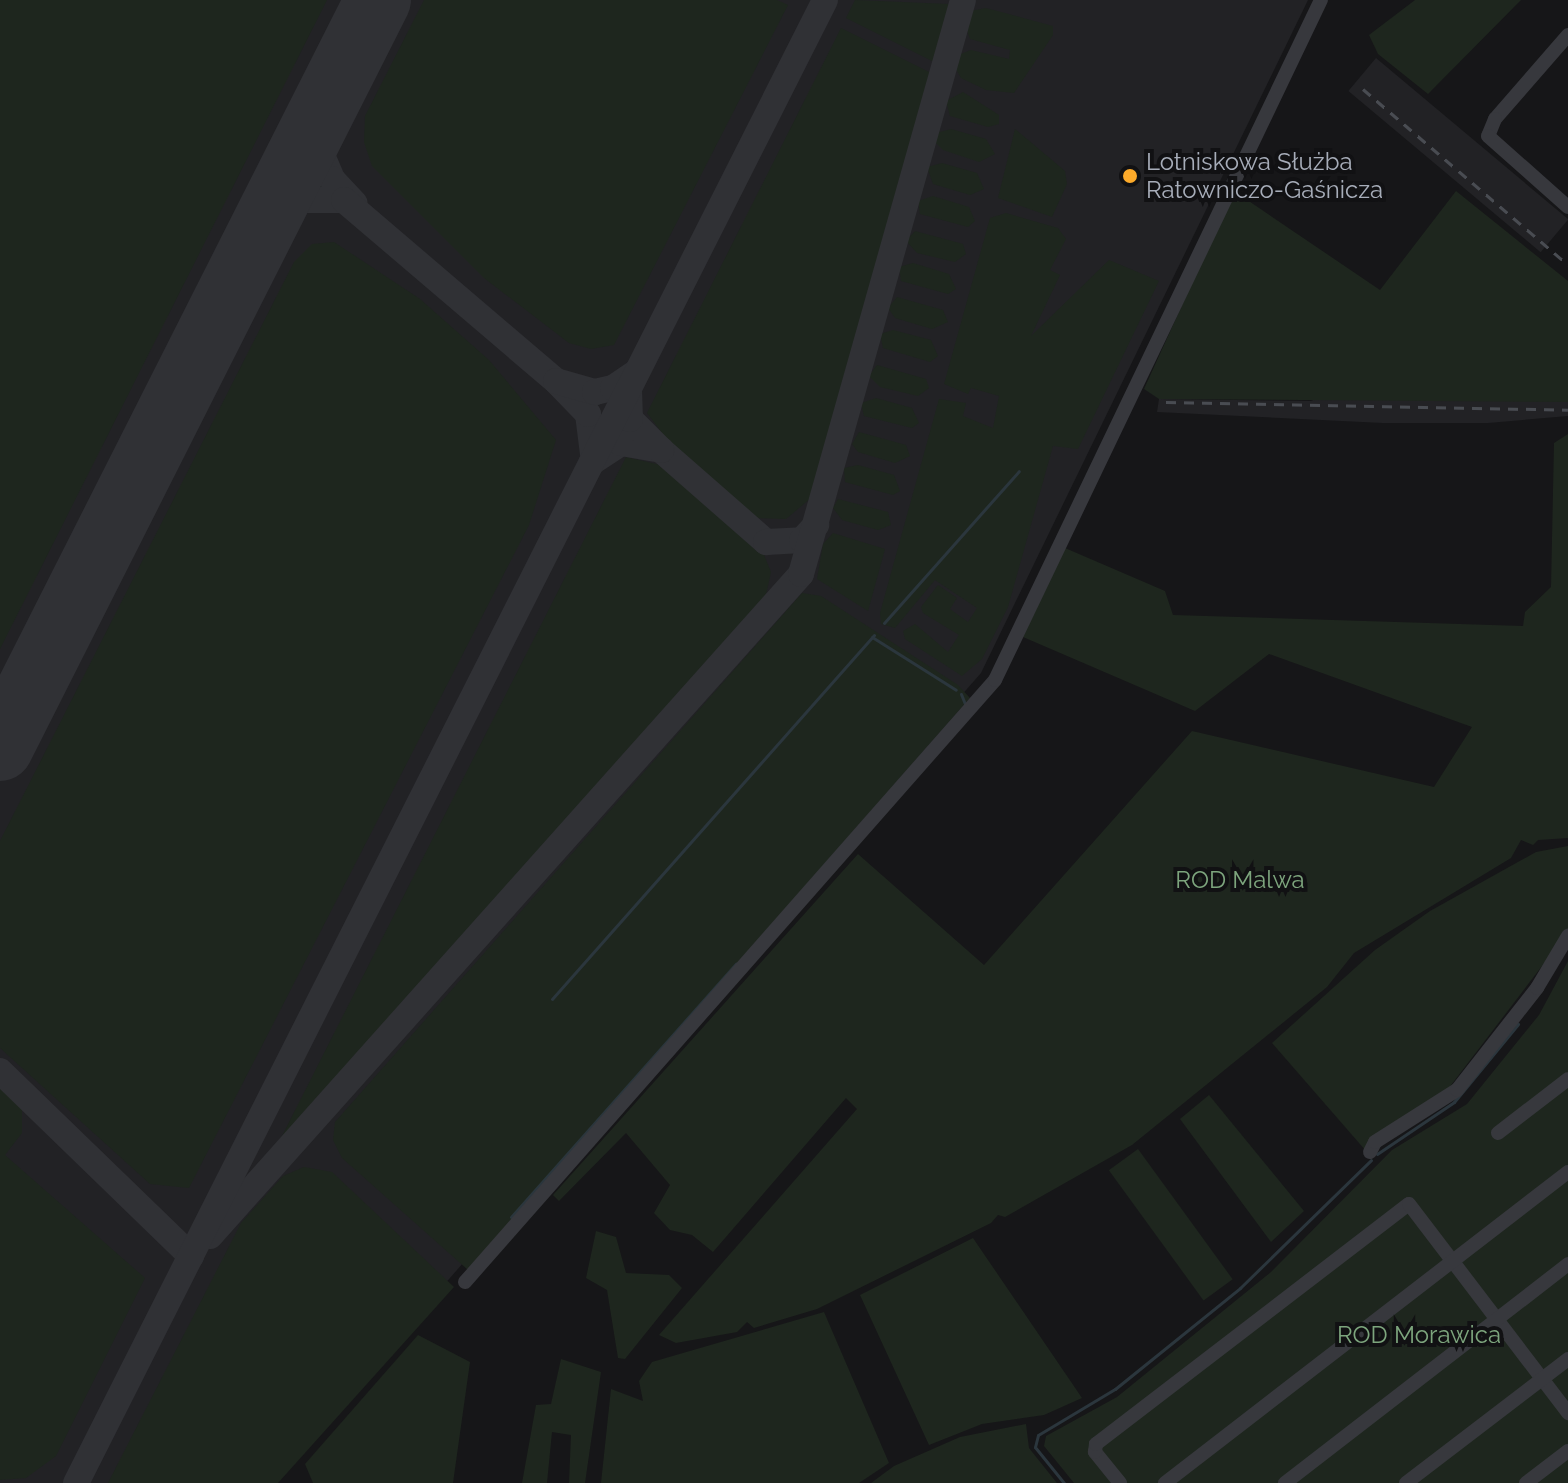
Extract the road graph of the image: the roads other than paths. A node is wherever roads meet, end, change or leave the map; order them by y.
1 (1321, 0) edge
2 (1568, 35) edge
3 (1568, 207) edge
4 (1568, 936) edge
5 (1568, 1079) edge
6 (1498, 1133) dead end
7 (1370, 1152) dead end
8 (1568, 1172) edge
9 (1451, 1262) junction
10 (1568, 1264) edge
11 (465, 1282) dead end
12 (1496, 1320) junction
13 (1568, 1359) edge
14 (1543, 1379) junction
15 (1568, 1413) edge
16 (1568, 1451) edge
17 (1120, 1483) edge
18 (1165, 1483) edge
19 (1285, 1483) edge
20 (1406, 1483) edge
21 (1526, 1483) edge

1 - 11 street
2 - 3 street
4 - 7 street
5 - 6 street
8 - 9 street
9 - 12 street
9 - 17 street
9 - 18 street
10 - 12 street
12 - 14 street
12 - 19 street
13 - 14 street
14 - 15 street
14 - 20 street
16 - 21 street

